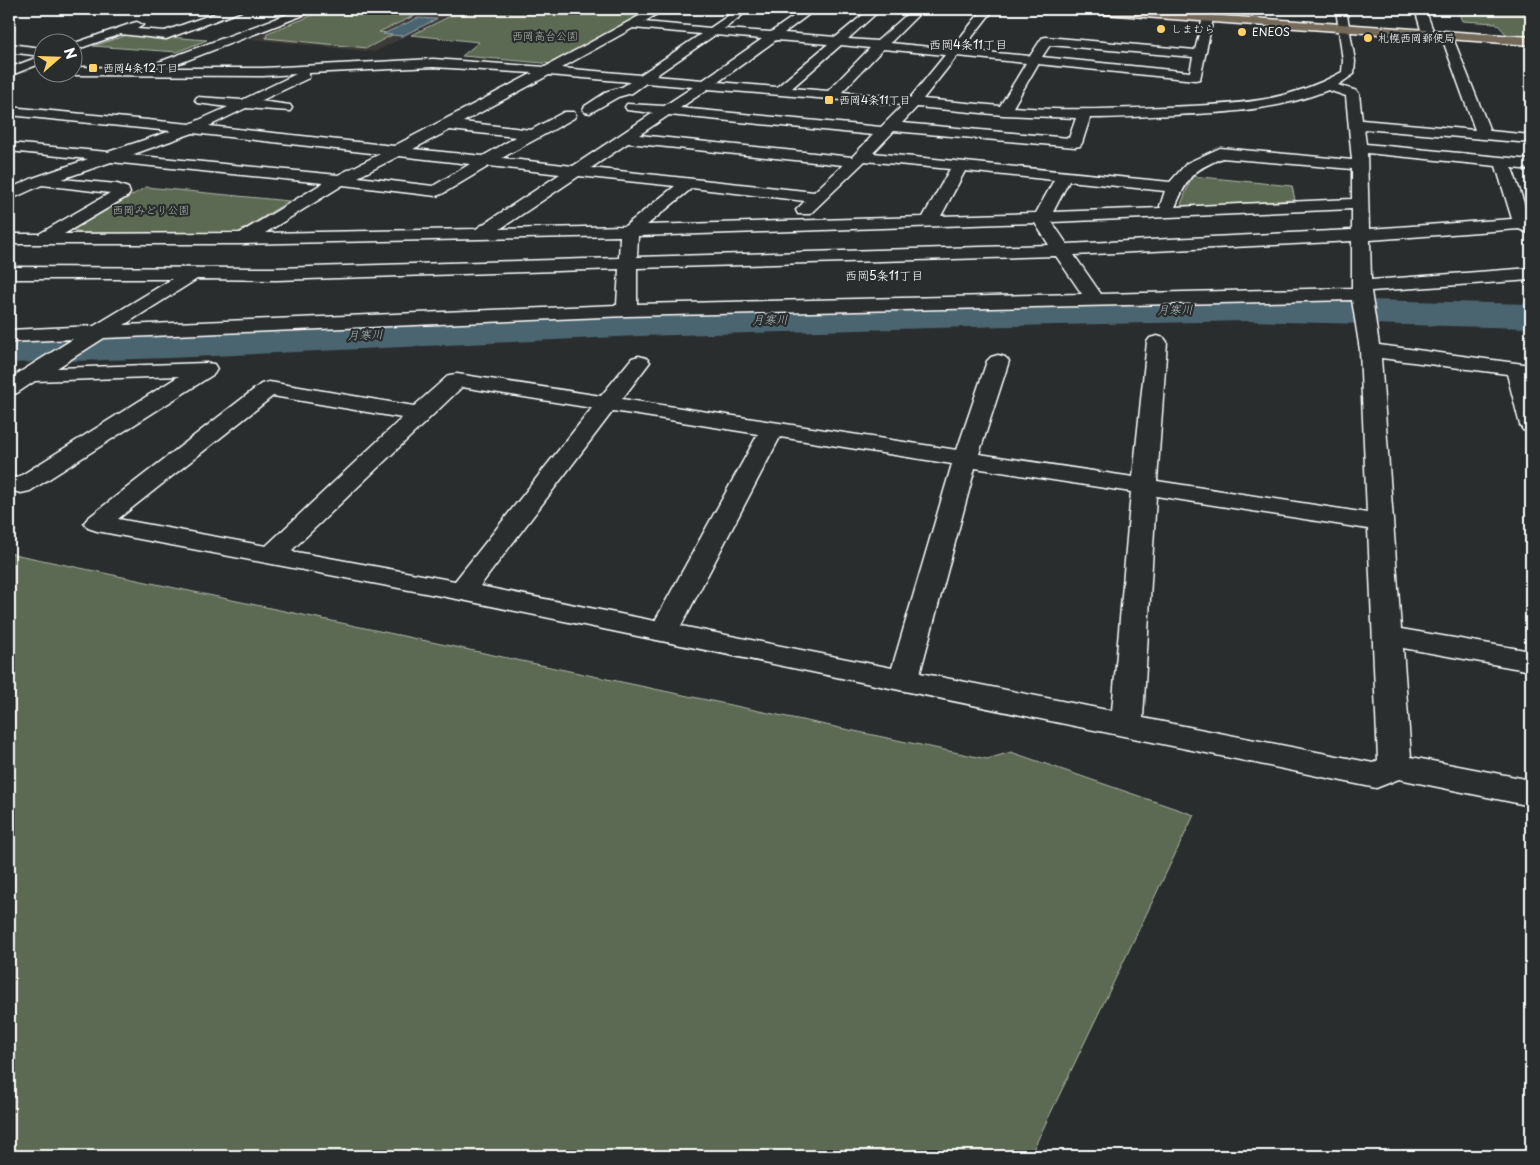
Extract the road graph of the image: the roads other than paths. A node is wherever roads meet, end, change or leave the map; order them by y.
1 (237, 9) edge
2 (310, 9) edge
3 (660, 9) edge
4 (745, 9) edge
5 (811, 9) edge
6 (876, 9) edge
7 (919, 9) edge
8 (989, 9) edge
9 (1076, 9) edge
10 (1342, 9) edge
11 (1420, 9) edge
12 (1210, 13) edge
13 (147, 21) dead end
14 (633, 25) junction
15 (1343, 27) junction
16 (121, 31) junction
17 (712, 31) junction
18 (1428, 33) junction
19 (166, 35) junction
20 (1447, 35) junction
21 (774, 36) junction
22 (232, 40) junction
23 (836, 41) junction
24 (1531, 41) edge
25 (82, 45) edge
26 (878, 47) junction
27 (9, 48) edge
28 (32, 51) edge
29 (953, 53) junction
30 (1200, 54) junction
31 (1034, 61) junction
32 (32, 63) edge
33 (314, 70) junction
34 (82, 71) edge
35 (148, 71) junction
36 (548, 71) junction
37 (9, 72) edge
38 (32, 72) edge
39 (642, 79) junction
40 (528, 82) junction
41 (556, 85) dead end
42 (706, 85) junction
43 (1329, 86) junction
44 (593, 89) dead end
45 (780, 91) junction
46 (620, 92) junction
47 (831, 96) junction
48 (202, 100) dead end
49 (913, 103) junction
50 (243, 104) junction
51 (632, 107) dead end
52 (285, 108) dead end
53 (590, 109) dead end
54 (9, 111) edge
55 (667, 111) junction
56 (1003, 111) junction
57 (569, 115) dead end
58 (1084, 115) junction
59 (1357, 124) junction
60 (448, 125) junction
61 (192, 128) junction
62 (887, 129) junction
63 (530, 134) junction
64 (1484, 134) junction
65 (625, 138) junction
66 (1531, 139) edge
67 (9, 147) edge
68 (1359, 148) junction
69 (399, 150) junction
70 (109, 157) junction
71 (859, 159) junction
72 (488, 160) junction
73 (1503, 163) junction
74 (1359, 165) junction
75 (1531, 165) edge
76 (959, 167) junction
77 (579, 170) junction
78 (1063, 177) junction
79 (9, 178) edge
80 (340, 180) junction
81 (39, 181) junction
82 (690, 182) junction
83 (1174, 188) junction
84 (9, 195) edge
85 (817, 197) junction
86 (1360, 204) junction
87 (1166, 214) junction
88 (1041, 219) junction
89 (928, 222) junction
90 (1528, 225) edge
91 (788, 226) junction
92 (629, 231) junction
93 (480, 234) junction
94 (1362, 235) junction
95 (9, 239) edge
96 (42, 239) junction
97 (241, 240) junction
98 (1062, 250) junction
99 (628, 264) junction
100 (9, 273) edge
101 (1531, 274) edge
102 (192, 275) junction
103 (1363, 294) junction
104 (1095, 300) junction
105 (627, 310) junction
106 (9, 336) edge
107 (89, 338) junction
108 (1157, 342) dead end
109 (1369, 343) junction
110 (998, 361) dead end
111 (639, 362) dead end
112 (1523, 370) edge
113 (26, 373) edge
114 (9, 388) edge
115 (608, 404) junction
116 (419, 414) junction
117 (1531, 425) edge
118 (773, 428) junction
119 (966, 458) junction
120 (9, 484) edge
121 (1144, 486) junction
122 (1380, 523) junction
123 (272, 555) junction
124 (462, 591) junction
125 (664, 631) junction
126 (1387, 636) junction
127 (1531, 660) edge
128 (903, 681) junction
129 (1127, 726) junction
130 (1395, 766) junction
131 (1531, 793) edge

1 - 19 street
2 - 22 street
3 - 14 street
4 - 17 street
5 - 21 street
6 - 23 street
7 - 26 street
8 - 29 street
9 - 12 main road
10 - 15 street
11 - 18 street
12 - 15 main road
12 - 30 street
13 - 16 street
14 - 17 street
14 - 36 street
15 - 18 main road
15 - 43 street
16 - 19 street
16 - 25 street
17 - 21 street
17 - 39 street
18 - 20 main road
19 - 22 street
20 - 24 main road
20 - 64 street
21 - 23 street
21 - 42 street
22 - 35 street
23 - 26 street
23 - 45 street
26 - 29 street
26 - 47 street
27 - 28 street
29 - 31 street
29 - 49 street
30 - 31 street
30 - 31 street
31 - 56 street
32 - 37 street
33 - 35 street
33 - 36 street
33 - 50 street
34 - 35 street
36 - 39 street
36 - 40 street
37 - 38 street
39 - 42 street
39 - 46 street
40 - 41 street
40 - 60 street
42 - 45 street
42 - 55 street
43 - 58 street
43 - 59 street
44 - 46 street
45 - 47 street
46 - 53 street
47 - 49 street
48 - 50 street
49 - 56 street
49 - 62 street
50 - 52 street
50 - 61 street
51 - 55 street
54 - 61 street
55 - 62 street
55 - 65 street
56 - 58 street
57 - 63 street
58 - 62 street
59 - 64 street
59 - 68 street
60 - 63 street
60 - 69 street
61 - 69 street
61 - 70 street
62 - 71 street
63 - 72 street
64 - 66 street
65 - 71 street
65 - 77 street
67 - 70 street
68 - 73 street
68 - 74 street
69 - 72 street
69 - 80 street
70 - 80 street
70 - 81 street
71 - 76 street
71 - 85 street
72 - 77 street
72 - 80 street
73 - 75 street
73 - 90 street
74 - 83 street
74 - 86 street
76 - 78 street
76 - 89 street
77 - 82 street
77 - 93 street
78 - 83 street
78 - 88 street
79 - 81 street
80 - 97 street
81 - 84 street
81 - 96 street
82 - 85 street
82 - 92 street
83 - 87 street
85 - 91 street
86 - 87 street
86 - 94 street
87 - 88 street
88 - 89 street
88 - 98 street
89 - 91 street
90 - 94 street
91 - 92 street
92 - 93 street
92 - 99 street
93 - 97 street
94 - 98 street
94 - 103 street
95 - 96 street
96 - 97 street
97 - 102 street
98 - 99 street
98 - 104 street
99 - 102 street
99 - 105 street
100 - 102 street
101 - 103 street
102 - 107 street
103 - 104 street
103 - 109 street
104 - 105 street
105 - 107 street
106 - 107 street
107 - 113 street
108 - 121 street
109 - 112 street
109 - 122 street
110 - 119 street
111 - 115 street
112 - 117 street
113 - 114 street
113 - 120 street
115 - 116 street
115 - 118 street
115 - 124 street
116 - 123 street
116 - 123 street
118 - 119 street
118 - 125 street
119 - 121 street
119 - 128 street
121 - 122 street
121 - 129 street
122 - 126 street
123 - 124 street
124 - 125 street
125 - 128 street
126 - 127 street
126 - 130 street
128 - 129 street
129 - 130 street
130 - 131 street

